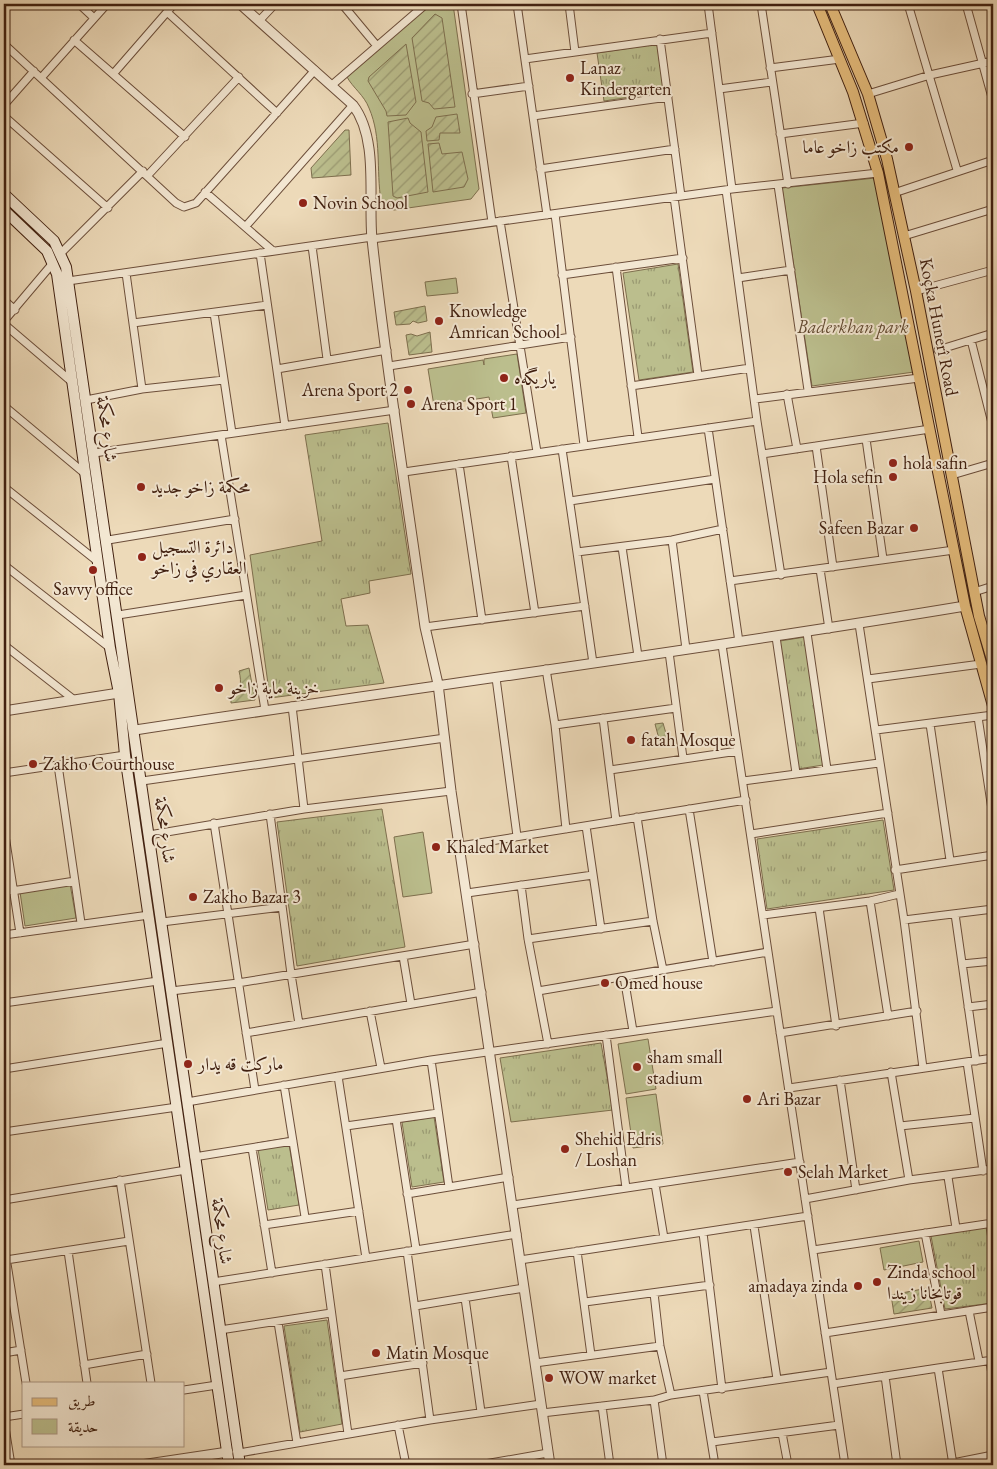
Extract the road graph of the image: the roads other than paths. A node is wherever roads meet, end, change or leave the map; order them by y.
1 (79, 4) edge
2 (107, 4) edge
3 (174, 4) edge
4 (240, 4) edge
5 (275, 4) edge
6 (342, 4) edge
7 (426, 4) edge
8 (461, 4) edge
9 (517, 4) edge
10 (570, 4) edge
11 (708, 4) edge
12 (761, 4) edge
13 (817, 4) edge
14 (832, 4) edge
15 (908, 4) edge
16 (966, 4) edge
17 (167, 12) junction
18 (94, 18) junction
19 (259, 21) junction
20 (712, 34) junction
21 (660, 39) junction
22 (74, 40) junction
23 (4, 44) edge
24 (377, 46) junction
25 (576, 52) junction
26 (525, 59) junction
27 (840, 59) junction
28 (993, 62) edge
29 (983, 64) junction
30 (770, 68) junction
31 (315, 70) junction
32 (34, 71) junction
33 (114, 73) junction
34 (930, 75) junction
35 (238, 77) junction
36 (42, 78) junction
37 (772, 82) junction
38 (332, 85) junction
39 (528, 86) junction
40 (719, 89) junction
41 (472, 94) junction
42 (868, 94) junction
43 (668, 96) junction
44 (993, 101) edge
45 (353, 105) junction
46 (4, 106) edge
47 (277, 113) junction
48 (4, 116) edge
49 (533, 116) junction
50 (864, 123) junction
51 (780, 134) junction
52 (185, 137) junction
53 (883, 143) junction
54 (871, 147) junction
55 (675, 149) junction
56 (993, 160) edge
57 (540, 169) junction
58 (957, 170) junction
59 (146, 173) junction
60 (878, 173) junction
61 (788, 184) junction
62 (778, 185) junction
63 (729, 190) junction
64 (206, 192) junction
65 (894, 193) junction
66 (4, 194) edge
67 (678, 197) junction
68 (108, 208) junction
69 (993, 209) edge
70 (4, 210) edge
71 (555, 214) junction
72 (547, 215) junction
73 (500, 221) junction
74 (492, 222) junction
75 (246, 226) junction
76 (904, 236) junction
77 (372, 238) junction
78 (312, 246) junction
79 (273, 251) junction
80 (260, 253) junction
81 (61, 254) junction
82 (682, 258) junction
83 (53, 263) junction
84 (616, 267) junction
85 (791, 270) junction
86 (993, 270) edge
87 (126, 273) junction
88 (562, 275) junction
89 (738, 278) junction
90 (68, 281) junction
91 (916, 291) junction
92 (4, 300) edge
93 (267, 305) junction
94 (15, 310) junction
95 (214, 313) junction
96 (4, 322) edge
97 (133, 323) junction
98 (993, 333) edge
99 (571, 338) junction
100 (971, 340) junction
101 (520, 345) junction
102 (387, 350) junction
103 (938, 350) dead end
104 (327, 359) junction
105 (389, 366) junction
106 (750, 368) junction
107 (276, 369) junction
108 (698, 376) junction
109 (920, 378) junction
110 (224, 380) junction
111 (73, 382) junction
112 (631, 386) junction
113 (142, 389) junction
114 (808, 390) junction
115 (788, 394) junction
116 (755, 399) junction
117 (86, 400) junction
118 (4, 406) edge
119 (395, 410) junction
120 (757, 421) junction
121 (285, 426) junction
122 (993, 427) edge
123 (708, 428) junction
124 (930, 429) junction
125 (232, 433) junction
126 (221, 435) junction
127 (638, 437) junction
128 (866, 439) junction
129 (584, 445) junction
130 (816, 446) junction
131 (562, 449) junction
132 (797, 449) junction
133 (537, 452) junction
134 (94, 453) junction
135 (762, 454) junction
136 (512, 456) junction
137 (993, 463) edge
138 (459, 464) junction
139 (83, 472) junction
140 (404, 472) junction
141 (952, 475) junction
142 (715, 479) junction
143 (4, 487) edge
144 (100, 494) junction
145 (87, 496) junction
146 (570, 501) junction
147 (235, 519) junction
148 (723, 530) junction
149 (108, 540) junction
150 (672, 540) junction
151 (622, 547) junction
152 (954, 550) junction
153 (577, 552) junction
154 (883, 559) junction
155 (97, 561) junction
156 (4, 565) edge
157 (833, 567) junction
158 (820, 569) junction
159 (781, 575) junction
160 (730, 581) junction
161 (993, 586) edge
162 (974, 592) junction
163 (246, 595) junction
164 (585, 606) junction
165 (965, 606) junction
166 (535, 613) junction
167 (118, 615) junction
168 (482, 620) junction
169 (859, 624) junction
170 (425, 627) junction
171 (830, 629) junction
172 (807, 633) junction
173 (776, 637) junction
174 (990, 641) edge
175 (739, 642) junction
176 (4, 645) edge
177 (722, 645) junction
178 (110, 648) junction
179 (686, 649) junction
180 (669, 652) junction
181 (638, 656) junction
182 (593, 663) junction
183 (993, 663) edge
184 (981, 664) junction
185 (546, 669) junction
186 (496, 678) junction
187 (868, 679) junction
188 (438, 684) junction
189 (119, 693) junction
190 (73, 700) junction
191 (292, 706) junction
192 (993, 706) edge
193 (676, 708) junction
194 (4, 710) edge
195 (265, 710) junction
196 (993, 715) edge
197 (978, 717) junction
198 (603, 718) junction
199 (930, 724) junction
200 (555, 725) junction
201 (135, 730) junction
202 (876, 730) junction
203 (445, 738) junction
204 (738, 751) junction
205 (125, 755) junction
206 (683, 758) junction
207 (298, 760) junction
208 (880, 763) junction
209 (58, 765) junction
210 (827, 769) junction
211 (610, 770) junction
212 (4, 773) edge
213 (796, 773) junction
214 (743, 780) junction
215 (142, 781) junction
216 (452, 791) junction
217 (746, 800) junction
218 (304, 809) junction
219 (689, 809) junction
220 (270, 814) junction
221 (888, 814) junction
222 (993, 816) edge
223 (637, 818) junction
224 (616, 821) junction
225 (214, 823) junction
226 (586, 826) junction
227 (4, 829) edge
228 (566, 829) junction
229 (751, 834) junction
230 (149, 835) junction
231 (517, 836) junction
232 (460, 846) junction
233 (993, 855) edge
234 (950, 860) junction
235 (895, 870) junction
236 (7, 875) edge
237 (593, 875) junction
238 (75, 881) junction
239 (521, 885) junction
240 (12, 891) junction
241 (467, 893) junction
242 (899, 894) junction
243 (870, 901) junction
244 (282, 907) junction
245 (819, 908) junction
246 (993, 909) edge
247 (149, 914) junction
248 (955, 914) junction
249 (228, 915) junction
250 (763, 915) junction
251 (904, 920) junction
252 (653, 921) junction
253 (162, 922) junction
254 (81, 923) junction
255 (601, 928) junction
256 (20, 932) junction
257 (4, 935) edge
258 (528, 939) junction
259 (475, 944) junction
260 (768, 952) junction
261 (403, 956) junction
262 (993, 961) edge
263 (713, 962) junction
264 (962, 964) junction
265 (664, 970) junction
266 (291, 974) junction
267 (624, 977) junction
268 (158, 981) junction
269 (238, 983) junction
270 (171, 991) junction
271 (482, 992) junction
272 (538, 992) junction
273 (4, 1003) edge
274 (411, 1004) junction
275 (993, 1004) edge
276 (968, 1007) junction
277 (777, 1011) junction
278 (370, 1012) junction
279 (917, 1012) junction
280 (888, 1016) junction
281 (299, 1024) junction
282 (836, 1026) junction
283 (633, 1031) junction
284 (246, 1033) junction
285 (780, 1033) junction
286 (606, 1035) junction
287 (168, 1043) junction
288 (548, 1044) junction
289 (491, 1052) junction
290 (4, 1056) edge
291 (993, 1058) edge
292 (431, 1060) junction
293 (976, 1061) junction
294 (967, 1062) junction
295 (381, 1068) junction
296 (923, 1068) junction
297 (5, 1069) edge
298 (891, 1072) junction
299 (338, 1076) junction
300 (840, 1080) junction
301 (284, 1085) junction
302 (789, 1088) junction
303 (255, 1090) junction
304 (187, 1102) junction
305 (177, 1107) junction
306 (438, 1113) junction
307 (396, 1118) junction
308 (975, 1118) junction
309 (346, 1126) junction
310 (900, 1126) junction
311 (4, 1132) edge
312 (292, 1141) junction
313 (252, 1148) junction
314 (194, 1157) junction
315 (800, 1162) junction
316 (993, 1169) edge
317 (186, 1170) junction
318 (983, 1171) junction
319 (509, 1177) junction
320 (948, 1177) junction
321 (120, 1180) junction
322 (909, 1180) junction
323 (655, 1184) junction
324 (449, 1187) junction
325 (626, 1188) junction
326 (856, 1190) junction
327 (407, 1194) junction
328 (805, 1199) junction
329 (4, 1200) edge
330 (513, 1204) junction
331 (359, 1211) junction
332 (198, 1212) junction
333 (808, 1216) junction
334 (305, 1217) junction
335 (992, 1223) edge
336 (264, 1225) junction
337 (754, 1226) junction
338 (956, 1228) junction
339 (200, 1230) junction
340 (703, 1233) junction
341 (924, 1233) junction
342 (517, 1234) junction
343 (664, 1238) junction
344 (993, 1238) edge
345 (129, 1241) junction
346 (4, 1245) edge
347 (416, 1249) junction
348 (68, 1250) junction
349 (813, 1250) junction
350 (407, 1251) junction
351 (577, 1252) junction
352 (366, 1258) junction
353 (6, 1260) junction
354 (520, 1260) junction
355 (325, 1264) junction
356 (272, 1273) junction
357 (213, 1282) junction
358 (710, 1285) junction
359 (524, 1288) junction
360 (654, 1293) junction
361 (465, 1298) junction
362 (585, 1302) junction
363 (415, 1306) junction
364 (993, 1307) edge
365 (969, 1311) junction
366 (331, 1313) junction
367 (941, 1314) junction
368 (278, 1322) junction
369 (220, 1330) junction
370 (825, 1334) junction
371 (660, 1346) junction
372 (20, 1350) junction
373 (4, 1353) edge
374 (147, 1354) junction
375 (591, 1355) junction
376 (991, 1360) edge
377 (979, 1361) junction
378 (422, 1363) junction
379 (535, 1363) junction
380 (84, 1365) junction
381 (938, 1368) junction
382 (831, 1372) junction
383 (340, 1376) junction
384 (885, 1376) junction
385 (777, 1379) junction
386 (26, 1382) edge
387 (87, 1382) edge
388 (151, 1382) edge
389 (993, 1383) edge
390 (833, 1384) junction
391 (217, 1385) junction
392 (722, 1389) junction
393 (185, 1390) edge
394 (703, 1391) junction
395 (671, 1395) junction
396 (654, 1400) junction
397 (602, 1406) junction
398 (542, 1409) junction
399 (481, 1412) junction
400 (22, 1414) edge
401 (4, 1417) edge
402 (430, 1420) junction
403 (4, 1421) edge
404 (398, 1425) junction
405 (839, 1425) junction
406 (782, 1433) junction
407 (348, 1434) junction
408 (712, 1442) junction
409 (297, 1443) junction
410 (228, 1452) junction
411 (239, 1453) junction
412 (548, 1454) junction
413 (993, 1455) edge
414 (953, 1464) edge
415 (11, 1465) edge
416 (140, 1465) edge
417 (230, 1465) edge
418 (240, 1465) edge
419 (406, 1465) edge
420 (479, 1465) edge
421 (550, 1465) edge
422 (610, 1465) edge
423 (663, 1465) edge
424 (715, 1465) edge
425 (788, 1465) edge
426 (845, 1465) edge
427 (897, 1465) edge

1 - 18 street
2 - 18 street
3 - 17 street
4 - 19 street
5 - 19 street
6 - 24 street
7 - 24 street
8 - 41 street
9 - 26 street
10 - 25 street
11 - 20 street
12 - 30 street
13 - 27 main road
14 - 42 main road, Koçka Hunerî Road
15 - 34 street
16 - 29 street
17 - 33 street
17 - 35 street
18 - 22 street
19 - 31 street
20 - 21 street
20 - 40 street
21 - 25 street
21 - 43 street
22 - 33 street
22 - 36 street
23 - 32 street
24 - 38 street
25 - 26 street
26 - 39 street
27 - 30 street
27 - 50 main road
28 - 29 street
29 - 34 street
29 - 44 street
30 - 37 street
31 - 38 street
31 - 47 street
32 - 36 street
32 - 46 street
33 - 52 street
34 - 42 street
34 - 58 street
35 - 47 street
35 - 52 street
36 - 59 street
37 - 40 street
37 - 51 street
38 - 45 street
39 - 41 street
39 - 49 street
40 - 63 street
41 - 74 street
42 - 53 main road, Koçka Hunerî Road
43 - 49 street
43 - 55 street
45 - 75 street
45 - 77 street
47 - 64 street
48 - 68 street
49 - 57 street
50 - 51 street
50 - 54 main road
51 - 61 street
52 - 59 street
53 - 54 main road
53 - 65 main road, Koçka Hunerî Road
54 - 60 main road
55 - 57 street
55 - 67 street
56 - 58 street
57 - 72 street
58 - 65 street
59 - 64 street
59 - 68 street
60 - 61 street
60 - 109 main road
61 - 62 street
62 - 63 street
62 - 85 street
63 - 67 street
63 - 89 street
64 - 75 street
65 - 76 main road, Koçka Hunerî Road
66 - 81 main road, شارع محكمة
67 - 71 street
67 - 82 street
68 - 81 street
69 - 76 street
70 - 83 main road, شارع محكمة
71 - 72 street
71 - 88 street
72 - 73 street
73 - 74 street
73 - 101 street
74 - 77 street
75 - 79 street
76 - 91 main road, Koçka Hunerî Road
77 - 78 street
77 - 102 street
78 - 79 street
78 - 104 street
79 - 80 street
80 - 87 street
80 - 93 street
81 - 90 main road, شارع محكمة
82 - 84 street
82 - 108 street
83 - 94 street
83 - 111 main road, شارع محكمة
84 - 88 street
84 - 112 street
85 - 89 street
85 - 114 street
86 - 91 street
87 - 90 street
87 - 97 street
88 - 99 street
89 - 106 street
90 - 117 main road, شارع محكمة
91 - 141 main road, Koçka Hunerî Road
92 - 94 street
93 - 95 street
93 - 107 street
94 - 96 street
95 - 97 street
95 - 110 street
96 - 111 street
97 - 113 street
98 - 100 street
99 - 101 street
99 - 129 street
100 - 103 street
100 - 122 street
101 - 105 street
101 - 133 street
102 - 104 street
102 - 105 street
104 - 107 street
105 - 119 street
106 - 108 street
106 - 116 street
107 - 121 street
108 - 112 street
109 - 114 street
109 - 124 main road
110 - 113 street
110 - 125 street
111 - 139 main road, شارع محكمة
112 - 127 street
113 - 117 street
114 - 115 street
115 - 116 street
115 - 132 street
116 - 120 street
117 - 134 main road, شارع محكمة
118 - 139 street
119 - 121 street
119 - 140 street
120 - 123 street
120 - 135 street
121 - 125 street
123 - 127 street
123 - 142 street
124 - 128 street
124 - 152 main road
125 - 126 street
126 - 134 street
126 - 147 street
127 - 129 street
128 - 130 street
128 - 154 street
129 - 131 street
130 - 132 street
130 - 157 street
131 - 133 street
131 - 146 street
132 - 135 street
133 - 136 street
134 - 144 main road, شارع محكمة
135 - 159 street
136 - 138 street
136 - 166 street
137 - 141 street
138 - 140 street
138 - 168 street
139 - 145 main road, شارع محكمة
140 - 170 street
141 - 162 main road, Koçka Hunerî Road
142 - 146 street
142 - 148 street
143 - 155 street
144 - 145 main road
144 - 149 main road, شارع محكمة
145 - 155 main road, شارع محكمة
146 - 153 street
147 - 149 street
147 - 163 street
148 - 150 street
148 - 160 street
149 - 167 main road, شارع محكمة
150 - 151 street
150 - 179 street
151 - 153 street
151 - 181 street
152 - 154 street
152 - 165 main road
153 - 164 street
154 - 157 street
155 - 178 main road, شارع محكمة
156 - 178 street
157 - 158 street
158 - 159 street
158 - 171 street
159 - 160 street
160 - 175 street
161 - 162 street
162 - 174 main road, Koçka Hunerî Road
163 - 167 street
163 - 195 street
164 - 166 street
164 - 182 street
165 - 169 street
165 - 184 main road
166 - 168 street
167 - 201 main road, شارع محكمة
168 - 170 street
169 - 171 street
169 - 187 street
170 - 188 street
171 - 172 street
172 - 173 street
172 - 210 street
173 - 175 street
173 - 213 street
174 - 183 main road, Koçka Hunerî Road
175 - 177 street
176 - 190 street
177 - 179 street
177 - 204 street
178 - 189 main road, شارع محكمة
179 - 180 street
180 - 181 street
180 - 193 street
181 - 182 street
182 - 185 street
184 - 187 street
184 - 192 main road
185 - 186 street
185 - 200 street
186 - 188 street
186 - 231 street
187 - 202 street
188 - 191 street
188 - 203 street
189 - 190 street
189 - 205 main road, شارع محكمة
190 - 194 street
191 - 195 street
191 - 207 street
193 - 198 street
193 - 206 street
195 - 201 street
196 - 197 street
197 - 199 street
197 - 222 street
198 - 200 street
198 - 211 street
199 - 202 street
199 - 234 street
200 - 228 street
201 - 215 main road, شارع محكمة
202 - 208 street
203 - 207 street
203 - 216 street
204 - 206 street
204 - 214 street
205 - 209 street
205 - 247 main road, شارع محكمة
206 - 211 street
207 - 215 street
207 - 218 street
208 - 210 street
208 - 221 street
209 - 212 street
209 - 238 street
210 - 213 street
211 - 224 street
213 - 214 street
214 - 217 street
215 - 230 main road, شارع محكمة
216 - 218 street
216 - 232 street
217 - 219 street
217 - 229 street
218 - 220 street
219 - 223 street
219 - 263 street
220 - 225 street
220 - 244 street
221 - 229 street
221 - 235 street
223 - 224 street
223 - 252 street
224 - 226 street
225 - 230 street
225 - 249 street
226 - 228 street
226 - 237 street
227 - 236 street
228 - 231 street
229 - 250 street
230 - 253 main road, شارع محكمة
231 - 232 street
232 - 241 street
233 - 234 street
234 - 235 street
235 - 242 street
236 - 240 street
237 - 239 street
237 - 255 street
238 - 240 street
238 - 254 street
239 - 241 street
239 - 258 street
240 - 256 street
241 - 259 street
242 - 243 street
242 - 251 street
243 - 245 street
243 - 280 street
244 - 249 street
244 - 266 street
245 - 250 street
245 - 282 street
246 - 248 street
247 - 254 street
247 - 268 main road, شارع محكمة
248 - 251 street
248 - 264 street
249 - 253 street
249 - 269 street
250 - 260 street
251 - 279 street
252 - 255 street
252 - 265 street
253 - 270 main road, شارع محكمة
254 - 256 street
255 - 258 street
256 - 257 street
258 - 272 street
259 - 261 street
259 - 271 street
260 - 263 street
260 - 277 street
261 - 266 street
261 - 274 street
262 - 264 street
263 - 265 street
264 - 276 street
265 - 267 street
266 - 269 street
266 - 281 street
267 - 272 street
267 - 283 street
268 - 273 street
268 - 287 main road, شارع محكمة
269 - 270 street
269 - 284 street
270 - 304 main road, شارع محكمة
271 - 274 street
271 - 289 street
272 - 288 street
274 - 278 street
275 - 276 street
276 - 293 street
277 - 283 street
277 - 285 street
278 - 281 street
278 - 295 street
279 - 280 street
279 - 296 street
280 - 282 street
281 - 284 street
282 - 285 street
283 - 286 street
284 - 303 street
285 - 302 street
286 - 288 street
286 - 325 street
287 - 297 street
287 - 305 main road, شارع محكمة
288 - 289 street
289 - 292 street
289 - 319 street
290 - 297 street
291 - 293 street
292 - 295 street
292 - 306 street
293 - 294 street
294 - 296 street
294 - 308 street
295 - 299 street
296 - 298 street
298 - 300 street
298 - 310 street
299 - 301 street
299 - 309 street
300 - 302 street
300 - 326 street
301 - 303 street
301 - 312 street
302 - 315 street
303 - 304 street
304 - 314 main road, شارع محكمة
305 - 311 street
305 - 317 main road, شارع محكمة
306 - 307 street
306 - 324 street
307 - 309 street
307 - 327 street
308 - 310 street
308 - 318 street
309 - 331 street
310 - 322 street
312 - 313 street
312 - 334 street
313 - 314 street
313 - 336 street
314 - 332 main road, شارع محكمة
315 - 323 street
315 - 328 street
316 - 318 street
317 - 321 street
317 - 332 main road, شارع محكمة
318 - 320 street
319 - 324 street
319 - 330 street
320 - 322 street
320 - 338 street
321 - 329 street
321 - 345 street
322 - 326 street
323 - 325 street
323 - 343 street
324 - 327 street
325 - 330 street
326 - 328 street
327 - 347 street
328 - 333 street
330 - 342 street
331 - 334 street
331 - 352 street
332 - 339 main road, شارع محكمة
333 - 337 street
333 - 349 street
334 - 336 street
335 - 338 street
335 - 344 street
336 - 356 street
337 - 340 street
337 - 385 street
338 - 341 street
339 - 357 main road, شارع محكمة
339 - 391 main road, شارع محكمة
340 - 343 street
340 - 358 street
341 - 349 street
341 - 367 street
342 - 347 street
342 - 354 street
343 - 351 street
345 - 348 street
345 - 374 street
346 - 353 street
347 - 350 street
348 - 353 street
348 - 380 street
349 - 370 street
350 - 352 street
350 - 363 street
351 - 354 street
351 - 362 street
352 - 355 street
353 - 372 street
354 - 359 street
355 - 356 street
355 - 366 street
356 - 357 street
357 - 369 main road, شارع محكمة
358 - 360 street
358 - 392 street
359 - 361 street
359 - 379 street
360 - 362 street
360 - 371 street
361 - 363 street
361 - 399 street
362 - 375 street
363 - 378 street
364 - 365 street
365 - 367 street
365 - 377 street
366 - 368 street
366 - 383 street
367 - 370 street
368 - 369 street
368 - 409 street
369 - 411 main road, شارع محكمة
370 - 382 street
371 - 375 street
371 - 395 street
372 - 373 street
372 - 386 street
374 - 380 street
374 - 388 street
375 - 379 street
376 - 377 street
376 - 389 street
377 - 381 street
378 - 383 street
378 - 402 street
379 - 398 street
380 - 387 street
381 - 384 street
381 - 414 street
382 - 385 street
382 - 390 street
383 - 407 street
384 - 390 street
384 - 427 street
385 - 392 street
390 - 405 street
391 - 393 street
391 - 410 main road, شارع محكمة
392 - 394 street
394 - 395 street
394 - 408 street
395 - 396 street
396 - 397 street
396 - 423 street
397 - 398 street
397 - 422 street
398 - 399 street
398 - 412 street
399 - 402 street
400 - 401 street
402 - 404 street
403 - 415 street
404 - 407 street
404 - 419 street
405 - 406 street
405 - 426 street
406 - 408 street
406 - 425 street
407 - 409 street
408 - 424 street
409 - 411 street
410 - 416 street
410 - 417 main road, شارع محكمة
411 - 418 main road, شارع محكمة
412 - 420 street
412 - 421 street
413 - 414 street

